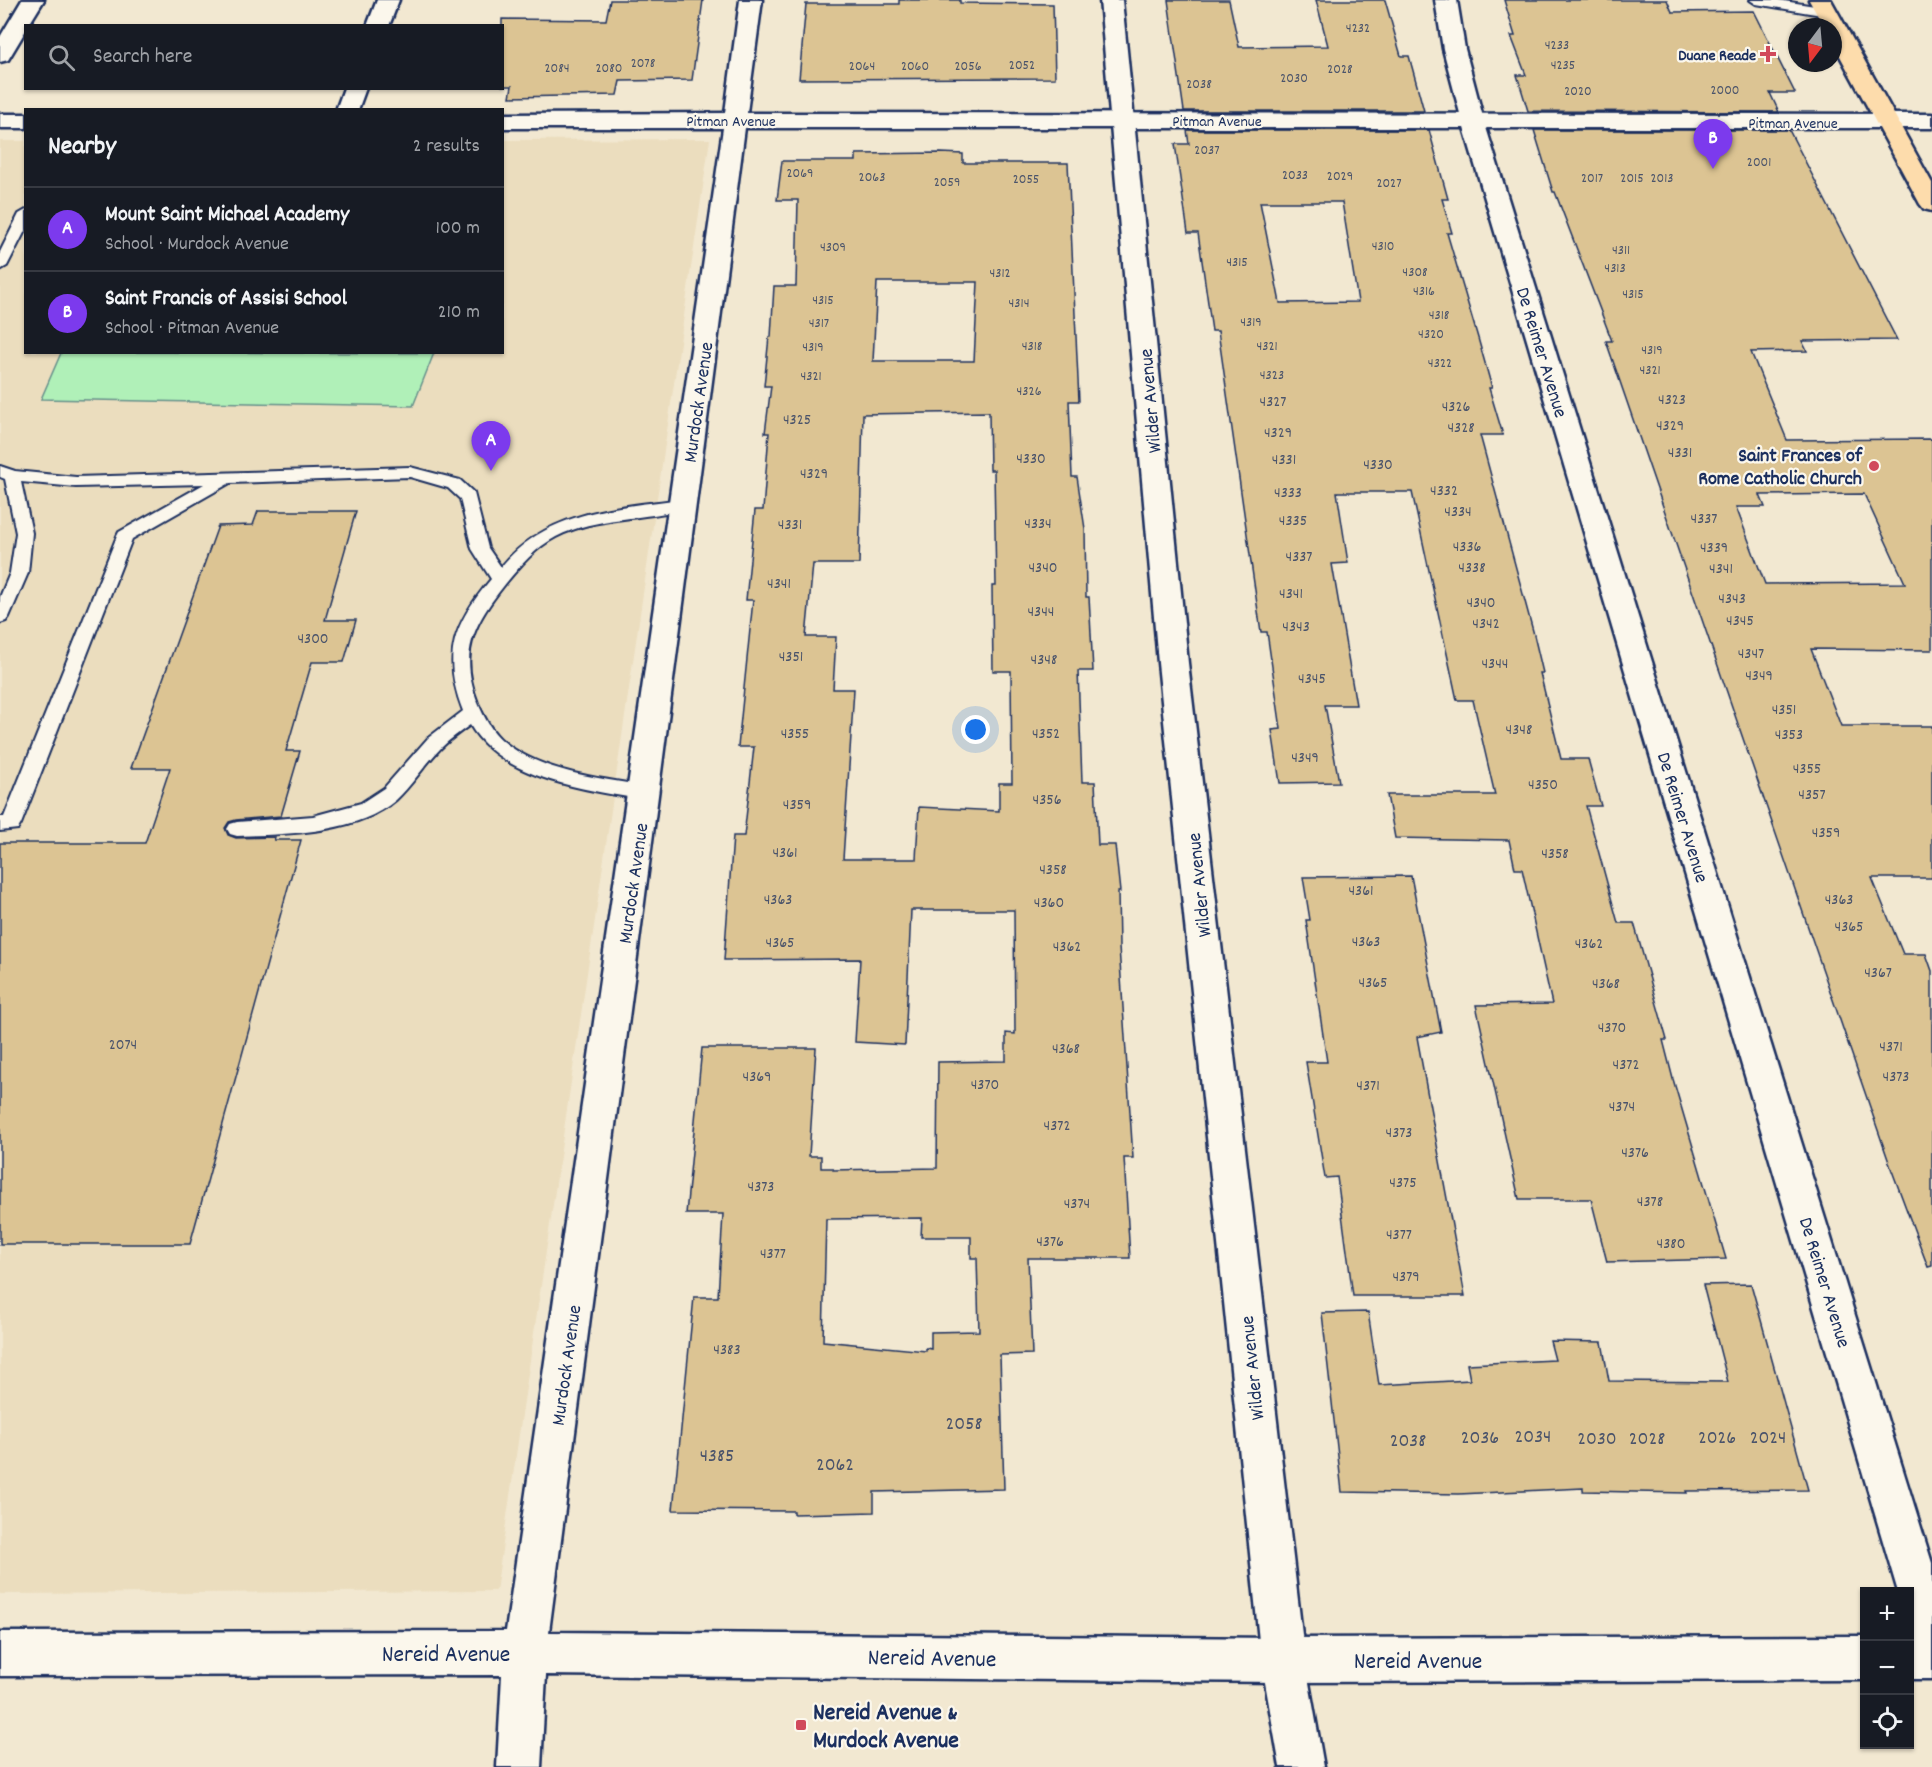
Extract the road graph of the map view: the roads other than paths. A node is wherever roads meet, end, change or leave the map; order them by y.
1 (33, 0) edge
2 (388, 0) edge
3 (751, 0) edge
4 (1111, 0) edge
5 (1446, 0) edge
6 (1756, 0) edge
7 (1823, 6) edge
8 (379, 24) edge
9 (0, 55) edge
10 (354, 90) edge
11 (348, 108) edge
12 (735, 120) junction
13 (1122, 120) junction
14 (0, 121) edge
15 (24, 121) edge
16 (504, 121) edge
17 (1473, 121) junction
18 (1932, 121) edge
19 (1888, 122) junction
20 (1932, 204) edge
21 (24, 218) edge
22 (0, 266) edge
23 (6, 473) edge
24 (225, 478) junction
25 (683, 504) junction
26 (500, 579) junction
27 (0, 617) edge
28 (473, 713) junction
29 (645, 793) junction
30 (0, 824) edge
31 (237, 829) dead end
32 (1932, 1632) edge
33 (525, 1653) junction
34 (0, 1654) edge
35 (1932, 1657) edge
36 (1860, 1658) edge
37 (1914, 1658) edge
38 (1283, 1660) junction
39 (519, 1767) edge
40 (1302, 1767) edge

1 - 9 street
2 - 8 street
3 - 12 street, Murdock Avenue
4 - 13 street, Wilder Avenue
5 - 17 street, De Reimer Avenue
6 - 7 lane
7 - 19 main road
10 - 11 street
12 - 13 street, Pitman Avenue
12 - 16 street, Pitman Avenue
12 - 25 street, Murdock Avenue
13 - 17 street, Pitman Avenue
13 - 38 street, Wilder Avenue
14 - 15 street
17 - 19 street, Pitman Avenue
17 - 32 street, De Reimer Avenue
18 - 19 street, Pitman Avenue
19 - 20 main road
21 - 22 lane
23 - 24 lane
23 - 27 lane
24 - 26 lane
24 - 30 lane
25 - 26 lane
25 - 29 street, Murdock Avenue
26 - 28 lane
28 - 29 lane
28 - 31 lane
29 - 33 street, Murdock Avenue
33 - 34 street, Nereid Avenue
33 - 38 street, Nereid Avenue
33 - 39 street, Murdock Avenue
35 - 37 street
36 - 38 street, Nereid Avenue
38 - 40 street, Wilder Avenue

